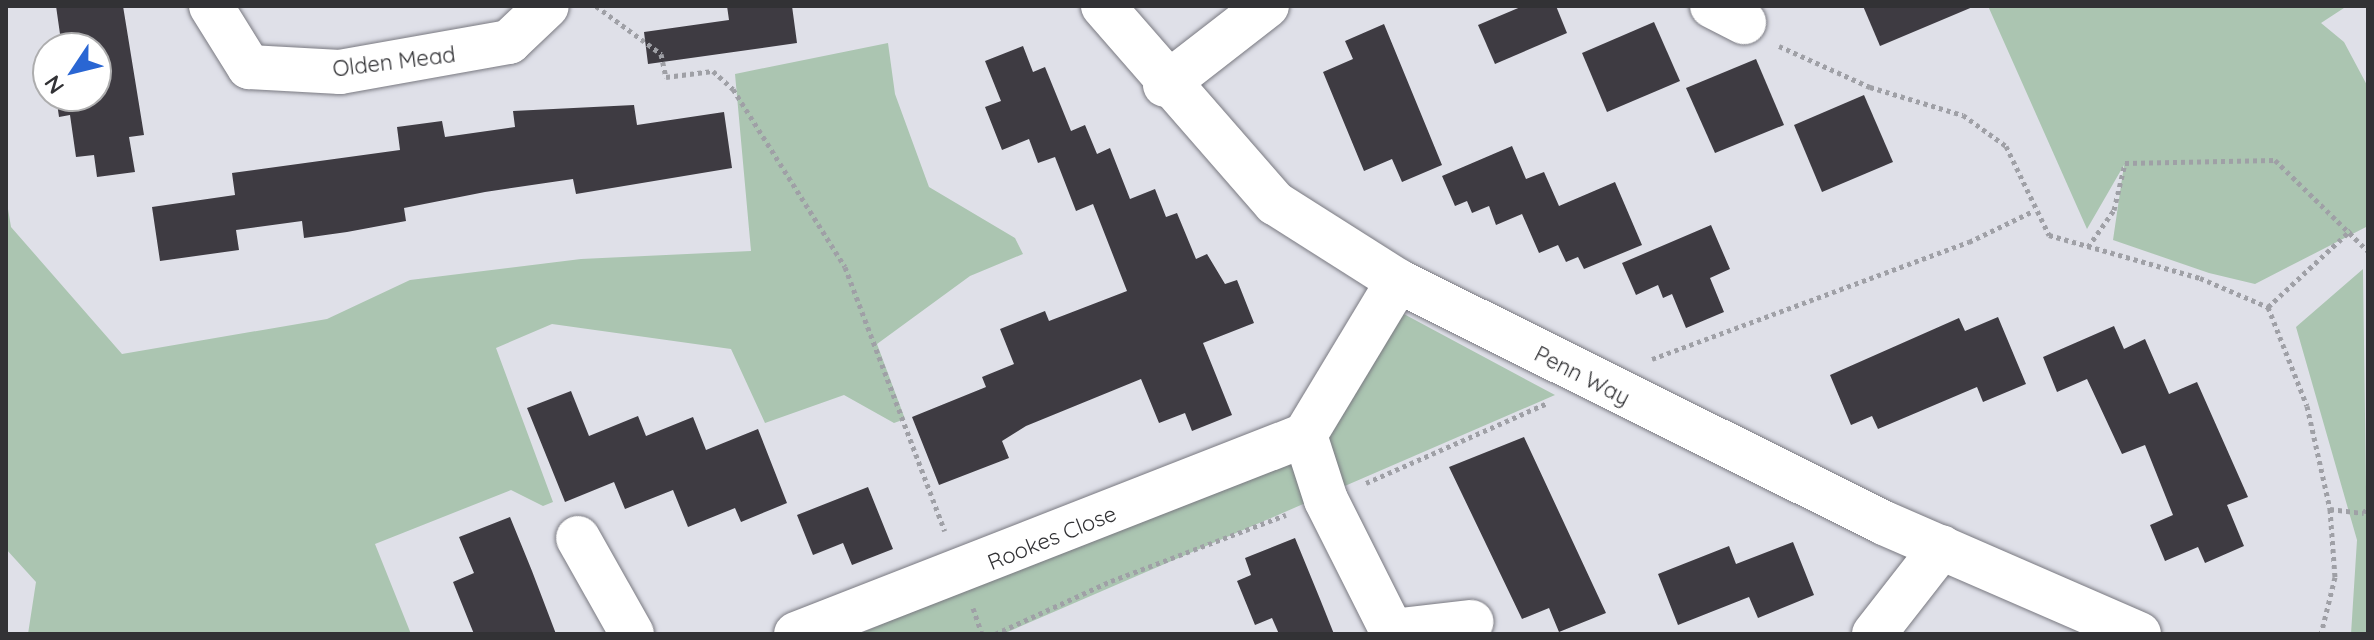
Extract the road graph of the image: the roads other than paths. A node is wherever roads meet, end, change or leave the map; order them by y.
1 (211, 6) edge
2 (547, 6) edge
3 (1103, 6) edge
4 (1267, 6) edge
5 (1165, 85) junction
6 (1398, 281) junction
7 (1305, 435) junction
8 (578, 538) dead end
9 (1942, 547) junction
10 (1471, 622) dead end
11 (632, 634) edge
12 (796, 634) edge
13 (1874, 634) edge
14 (2139, 634) edge

1 - 2 street, Olden Mead
3 - 5 street, Penn Way
4 - 5 street
5 - 6 street, Penn Way
6 - 7 street
6 - 9 street, Penn Way
7 - 10 street
7 - 12 street, Rookes Close
8 - 11 street
9 - 13 street
9 - 14 street, Penn Way

